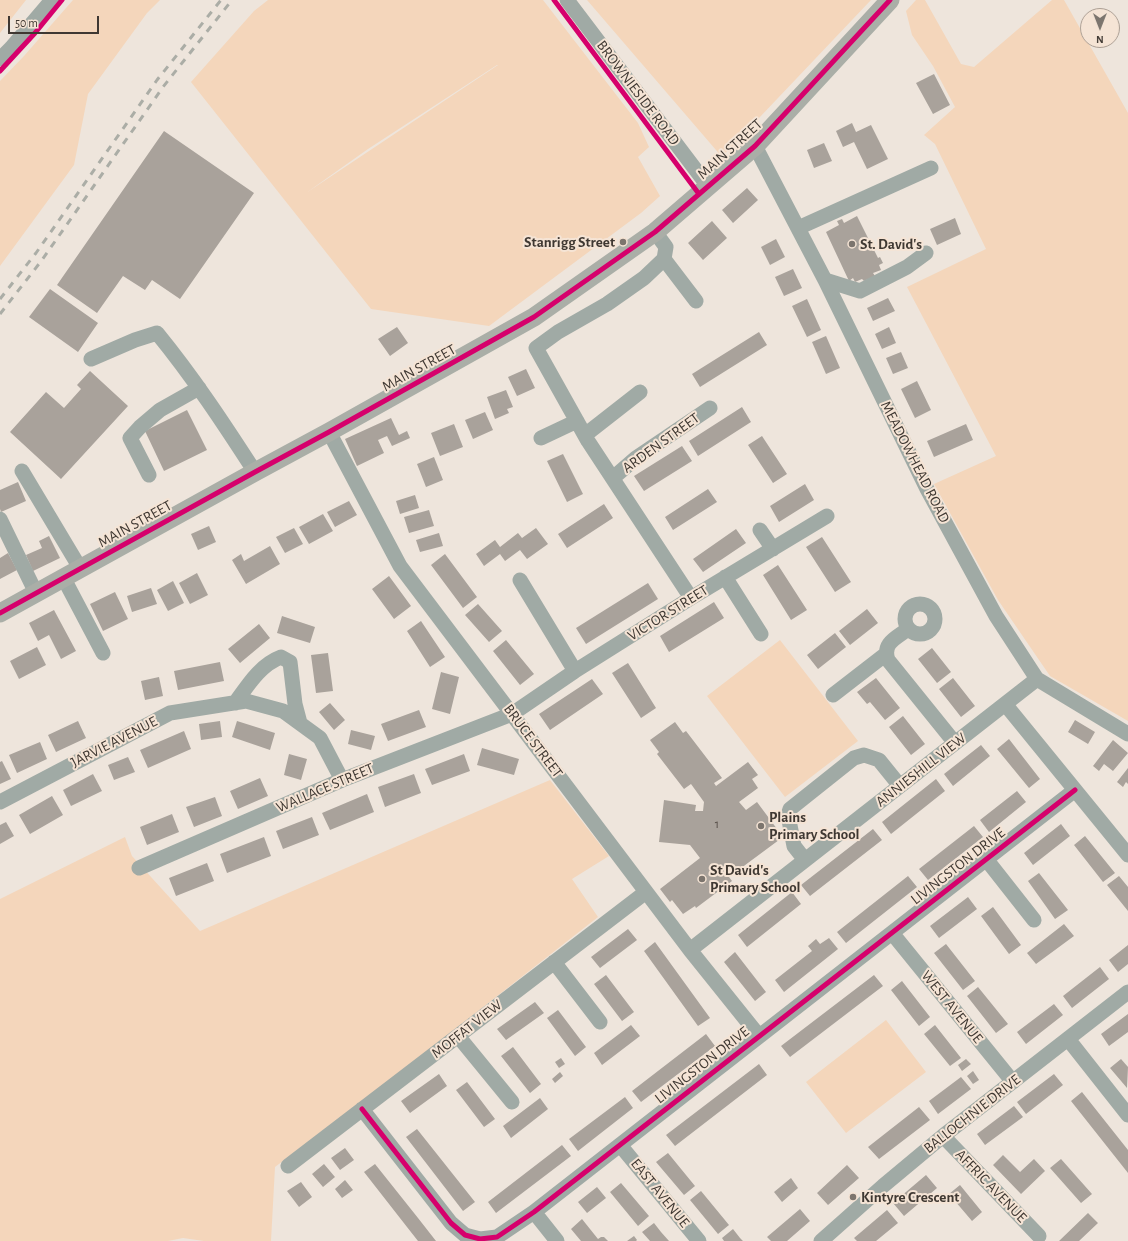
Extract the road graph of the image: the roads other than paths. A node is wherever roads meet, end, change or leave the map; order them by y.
1 (52, 0) edge
2 (567, 0) edge
3 (890, 0) edge
4 (0, 59) edge
5 (755, 146) junction
6 (932, 168) dead end
7 (708, 186) junction
8 (798, 228) junction
9 (655, 232) junction
10 (926, 253) dead end
11 (664, 259) junction
12 (825, 280) junction
13 (696, 301) dead end
14 (91, 359) dead end
15 (199, 388) junction
16 (640, 392) dead end
17 (710, 408) dead end
18 (577, 421) junction
19 (329, 432) junction
20 (584, 435) junction
21 (541, 438) dead end
22 (22, 471) dead end
23 (255, 472) junction
24 (149, 475) dead end
25 (613, 478) junction
26 (827, 516) dead end
27 (0, 519) edge
28 (760, 530) dead end
29 (773, 549) junction
30 (80, 568) junction
31 (63, 577) junction
32 (725, 577) junction
33 (520, 580) dead end
34 (36, 593) junction
35 (690, 598) junction
36 (0, 613) edge
37 (908, 629) dead end
38 (761, 634) dead end
39 (103, 653) dead end
40 (886, 654) junction
41 (575, 671) junction
42 (1037, 679) junction
43 (833, 695) dead end
44 (235, 703) junction
45 (1005, 704) junction
46 (512, 714) junction
47 (300, 723) junction
48 (1128, 734) edge
49 (955, 743) junction
50 (342, 780) junction
51 (900, 786) junction
52 (1074, 790) junction
53 (0, 802) edge
54 (1128, 855) edge
55 (986, 859) junction
56 (805, 860) junction
57 (139, 868) dead end
58 (646, 892) junction
59 (1034, 920) dead end
60 (892, 933) junction
61 (690, 950) junction
62 (554, 962) junction
63 (1128, 992) edge
64 (600, 1022) dead end
65 (458, 1036) junction
66 (759, 1036) junction
67 (1068, 1039) junction
68 (1013, 1082) junction
69 (512, 1102) dead end
70 (362, 1109) junction
71 (1128, 1115) edge
72 (943, 1136) junction
73 (620, 1145) junction
74 (288, 1166) dead end
75 (534, 1212) junction
76 (1039, 1236) dead end
77 (557, 1241) edge
78 (699, 1241) edge
79 (821, 1241) edge

1 - 4 street
2 - 7 street, BROWNIESIDE ROAD
3 - 5 main road, MAIN STREET
5 - 7 main road, MAIN STREET
5 - 8 street, MEADOWHEAD ROAD
6 - 8 street
7 - 9 main road, MAIN STREET
8 - 12 street, MEADOWHEAD ROAD
9 - 11 street
9 - 19 main road, MAIN STREET
10 - 12 street
11 - 13 street
11 - 18 street
12 - 42 street, MEADOWHEAD ROAD
14 - 15 street
15 - 23 street
15 - 24 street
16 - 20 street
17 - 25 street, ARDEN STREET
18 - 20 street
18 - 21 street
19 - 23 main road, MAIN STREET
19 - 46 street, BRUCE STREET
20 - 25 street
22 - 30 street
23 - 30 main road, MAIN STREET
25 - 35 street
26 - 29 street, VICTOR STREET
27 - 34 street
28 - 29 street
29 - 32 street, VICTOR STREET
30 - 31 main road, MAIN STREET
31 - 34 main road, MAIN STREET
31 - 39 street
32 - 35 street, VICTOR STREET
32 - 38 street
33 - 41 street
34 - 36 main road, MAIN STREET
35 - 41 street, VICTOR STREET
37 - 40 street
40 - 43 street
40 - 49 street
41 - 46 street, VICTOR STREET
42 - 45 street, ANNIESHILL VIEW
42 - 48 street, MEADOWHEAD ROAD
44 - 47 street, JARVIE AVENUE
44 - 47 street
44 - 53 street, JARVIE AVENUE
45 - 49 street, ANNIESHILL VIEW
45 - 52 street
46 - 50 street, WALLACE STREET
46 - 58 street, BRUCE STREET
47 - 50 street, JARVIE AVENUE
49 - 51 street, ANNIESHILL VIEW
50 - 57 street, WALLACE STREET
51 - 56 street, ANNIESHILL VIEW
51 - 56 street
52 - 54 street
52 - 55 street, LIVINGSTON DRIVE
55 - 59 street
55 - 60 street, LIVINGSTON DRIVE
56 - 61 street, ANNIESHILL VIEW
58 - 61 street, BRUCE STREET
58 - 62 street, MOFFAT VIEW
60 - 66 street, LIVINGSTON DRIVE
60 - 68 street, WEST AVENUE
61 - 66 street, BRUCE STREET
62 - 64 street
62 - 65 street, MOFFAT VIEW
63 - 67 street, BALLOCHNIE DRIVE
65 - 69 street
65 - 70 street, MOFFAT VIEW
66 - 73 street, LIVINGSTON DRIVE
67 - 68 street, BALLOCHNIE DRIVE
67 - 71 street
68 - 72 street, BALLOCHNIE DRIVE
70 - 74 street, MOFFAT VIEW
70 - 75 street, LIVINGSTON DRIVE
72 - 76 street, AFFRIC AVENUE
72 - 79 street, BALLOCHNIE DRIVE
73 - 75 street, LIVINGSTON DRIVE
73 - 78 street, EAST AVENUE
75 - 77 street

